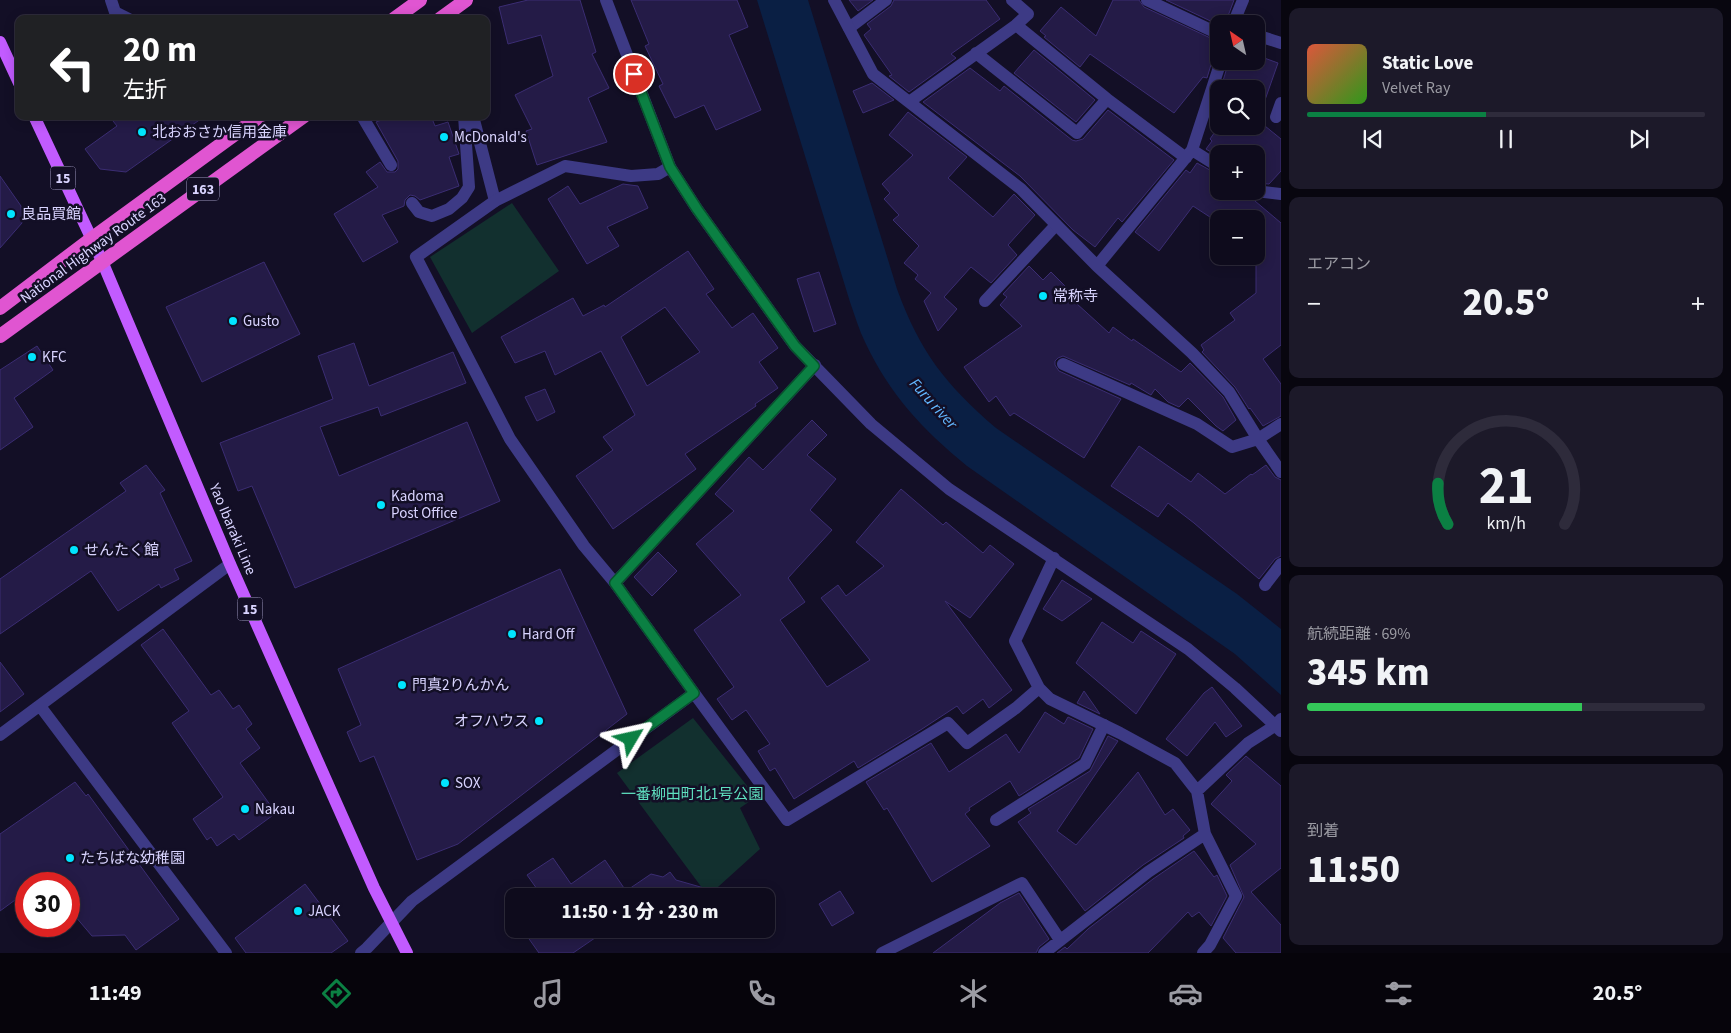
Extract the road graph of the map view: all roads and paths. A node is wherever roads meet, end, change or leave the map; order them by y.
1 (112, 0) edge
2 (420, 0) edge
3 (466, 0) edge
4 (606, 0) edge
5 (834, 0) edge
6 (886, 0) edge
7 (1012, 0) edge
8 (1147, 0) edge
9 (1243, 0) edge
10 (121, 15) edge
11 (399, 15) edge
12 (448, 15) edge
13 (1237, 15) edge
14 (1016, 24) junction
15 (849, 28) junction
16 (1210, 30) edge
17 (1265, 38) edge
18 (0, 42) edge
19 (1281, 43) edge
20 (976, 53) junction
21 (1218, 70) edge
22 (15, 74) edge
23 (1107, 99) junction
24 (909, 102) junction
25 (1281, 104) edge
26 (1276, 117) dead end
27 (36, 120) edge
28 (255, 120) edge
29 (298, 120) edge
30 (364, 120) edge
31 (464, 120) edge
32 (474, 120) edge
33 (1189, 154) junction
34 (1210, 163) edge
35 (391, 165) dead end
36 (670, 167) junction
37 (1265, 192) edge
38 (1281, 194) edge
39 (495, 201) junction
40 (412, 202) dead end
41 (1056, 225) junction
42 (91, 239) junction
43 (102, 261) junction
44 (1097, 266) junction
45 (985, 301) dead end
46 (0, 308) edge
47 (0, 336) edge
48 (1063, 364) dead end
49 (814, 366) junction
50 (1281, 424) edge
51 (1258, 438) junction
52 (1281, 472) edge
53 (1054, 558) junction
54 (230, 564) junction
55 (1281, 564) edge
56 (615, 583) junction
57 (1265, 585) dead end
58 (1039, 688) junction
59 (694, 693) junction
60 (40, 706) junction
61 (1104, 725) junction
62 (1279, 725) edge
63 (0, 735) edge
64 (1197, 791) junction
65 (996, 820) dead end
66 (1204, 834) junction
67 (391, 922) junction
68 (1060, 940) junction
69 (1211, 950) edge
70 (226, 953) edge
71 (360, 953) edge
72 (407, 953) edge
73 (882, 953) edge
74 (1044, 953) edge

1 - 10 street
2 - 11 highway
3 - 12 highway
4 - 36 street
5 - 15 street
6 - 15 street
7 - 14 street
8 - 16 street
9 - 13 street
14 - 20 street
14 - 23 street
15 - 24 street
17 - 19 street
18 - 22 main road
20 - 23 street
20 - 24 street
21 - 33 street
23 - 33 street
24 - 41 street
25 - 26 street
27 - 42 main road, Yao Ibaraki Line / 15
28 - 42 highway, National Highway Route 163 / 163
29 - 43 highway, National Highway Route 163 / 163
30 - 35 street
31 - 40 street
32 - 39 street
33 - 34 street
33 - 44 street
36 - 39 street
36 - 49 street
37 - 38 street
39 - 56 street
41 - 44 street
41 - 45 street
42 - 43 main road, Yao Ibaraki Line / 15
42 - 46 highway, National Highway Route 163 / 163
43 - 47 highway, National Highway Route 163 / 163
43 - 54 main road, Yao Ibaraki Line / 15
44 - 51 street
48 - 51 street
49 - 53 street
49 - 56 street
50 - 51 street
51 - 52 street
53 - 58 street
53 - 62 street
54 - 60 street
54 - 67 main road, Yao Ibaraki Line / 15
55 - 57 street
56 - 59 street
58 - 59 street
58 - 61 street
59 - 67 street
60 - 63 street
60 - 70 street
61 - 64 street
61 - 65 street
62 - 64 street
64 - 66 street
66 - 68 street
66 - 69 street
67 - 71 street
67 - 72 main road, Yao Ibaraki Line / 15
68 - 73 street
68 - 74 street

